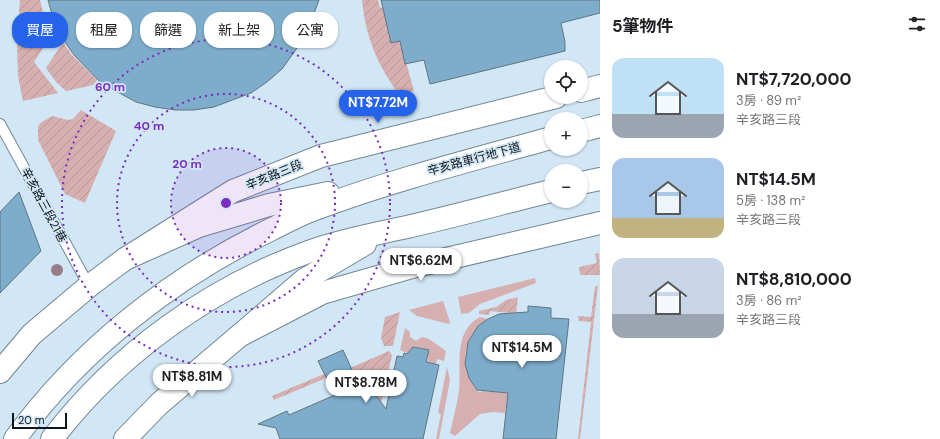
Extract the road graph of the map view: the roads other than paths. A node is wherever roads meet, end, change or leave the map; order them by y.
1 (600, 86) edge
2 (588, 89) edge
3 (544, 100) edge
4 (0, 124) edge
5 (600, 126) edge
6 (588, 129) edge
7 (544, 140) edge
8 (600, 179) edge
9 (396, 180) junction
10 (588, 182) edge
11 (544, 193) edge
12 (600, 223) edge
13 (408, 226) junction
14 (125, 259) junction
15 (89, 286) junction
16 (239, 336) junction
17 (0, 372) edge
18 (15, 439) edge
19 (52, 439) edge
20 (125, 439) edge

1 - 2 main road
3 - 14 main road, 辛亥路三段
4 - 15 lane, 辛亥路三段21巷
5 - 6 main road
7 - 9 main road, 辛亥路車行地下道
8 - 10 main road
9 - 14 main road
9 - 18 main road
11 - 13 main road
12 - 16 main road
13 - 16 main road
13 - 19 main road
14 - 15 main road, 辛亥路三段
15 - 17 main road, 辛亥路三段
16 - 20 main road

